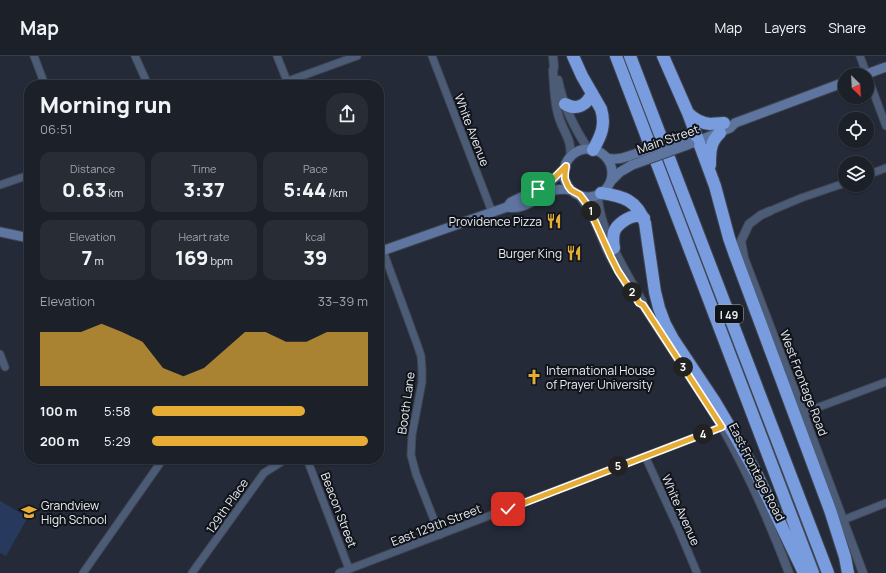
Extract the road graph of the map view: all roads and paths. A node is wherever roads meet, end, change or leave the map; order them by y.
1 (34, 56) edge
2 (135, 56) edge
3 (278, 56) edge
4 (357, 56) edge
5 (432, 56) edge
6 (553, 56) edge
7 (574, 56) edge
8 (616, 56) edge
9 (630, 56) edge
10 (663, 56) edge
11 (860, 56) edge
12 (554, 67) junction
13 (886, 67) edge
14 (864, 68) edge
15 (874, 72) edge
16 (43, 80) edge
17 (146, 80) edge
18 (287, 80) edge
19 (290, 80) edge
20 (838, 85) edge
21 (592, 93) junction
22 (874, 95) edge
23 (565, 104) junction
24 (688, 114) junction
25 (726, 126) junction
26 (886, 126) edge
27 (693, 139) junction
28 (591, 150) junction
29 (607, 158) junction
30 (630, 161) junction
31 (568, 162) junction
32 (886, 168) edge
33 (710, 170) junction
34 (874, 172) edge
35 (24, 177) edge
36 (611, 181) junction
37 (0, 185) edge
38 (838, 185) edge
39 (571, 190) junction
40 (600, 194) junction
41 (580, 195) junction
42 (507, 207) junction
43 (770, 211) joint
44 (492, 212) junction
45 (644, 218) junction
46 (0, 232) edge
47 (24, 237) edge
48 (614, 248) junction
49 (384, 251) edge
50 (384, 260) edge
51 (643, 305) junction
52 (0, 354) edge
53 (5, 367) dead end
54 (886, 382) edge
55 (803, 413) junction
56 (722, 427) junction
57 (645, 456) junction
58 (159, 464) edge
59 (278, 464) edge
60 (309, 464) edge
61 (886, 503) edge
62 (843, 520) junction
63 (440, 535) junction
64 (349, 569) junction
65 (83, 573) edge
66 (192, 573) edge
67 (339, 573) edge
68 (696, 573) edge
69 (790, 573) edge
70 (804, 573) edge
71 (813, 573) edge
72 (828, 573) edge
73 (848, 573) edge
74 (863, 573) edge

1 - 16 street
2 - 17 street
3 - 18 street
4 - 19 street
5 - 44 street, White Avenue
6 - 12 street
7 - 21 highway
8 - 71 highway, I 49
9 - 72 highway, I 49
10 - 24 highway
11 - 14 street
12 - 23 street
12 - 31 street
13 - 15 main road
20 - 25 main road, Main Street
21 - 23 highway
21 - 28 highway
22 - 26 street
23 - 28 street
24 - 25 highway
24 - 27 highway
25 - 27 main road, Main Street
25 - 33 highway
27 - 30 main road, Main Street, bridge
27 - 33 highway
28 - 29 main road
28 - 31 main road
29 - 30 main road, Main Street
29 - 36 main road
30 - 36 main road, Main Street
31 - 39 main road
31 - 42 main road
32 - 34 street
33 - 73 highway
35 - 37 street
36 - 40 main road
38 - 43 street
39 - 41 main road
39 - 42 main road
40 - 41 main road
40 - 45 highway
40 - 48 street, East Frontage Road
41 - 51 street, East Frontage Road
42 - 44 main road
43 - 55 street, West Frontage Road
44 - 49 main road
45 - 48 highway
45 - 70 highway
46 - 47 main road
48 - 51 street, East Frontage Road
50 - 63 street, Booth Lane
51 - 56 street, East Frontage Road
52 - 53 street
54 - 55 street
55 - 62 street, West Frontage Road
56 - 57 street, East 129th Street
56 - 69 street, East Frontage Road
57 - 63 street, East 129th Street
57 - 68 street, White Avenue
58 - 65 street
59 - 66 street, 129th Place
60 - 64 street, Beacon Street
61 - 62 street
62 - 74 street, West Frontage Road
63 - 64 street, East 129th Street
64 - 67 street, East 129th Street

